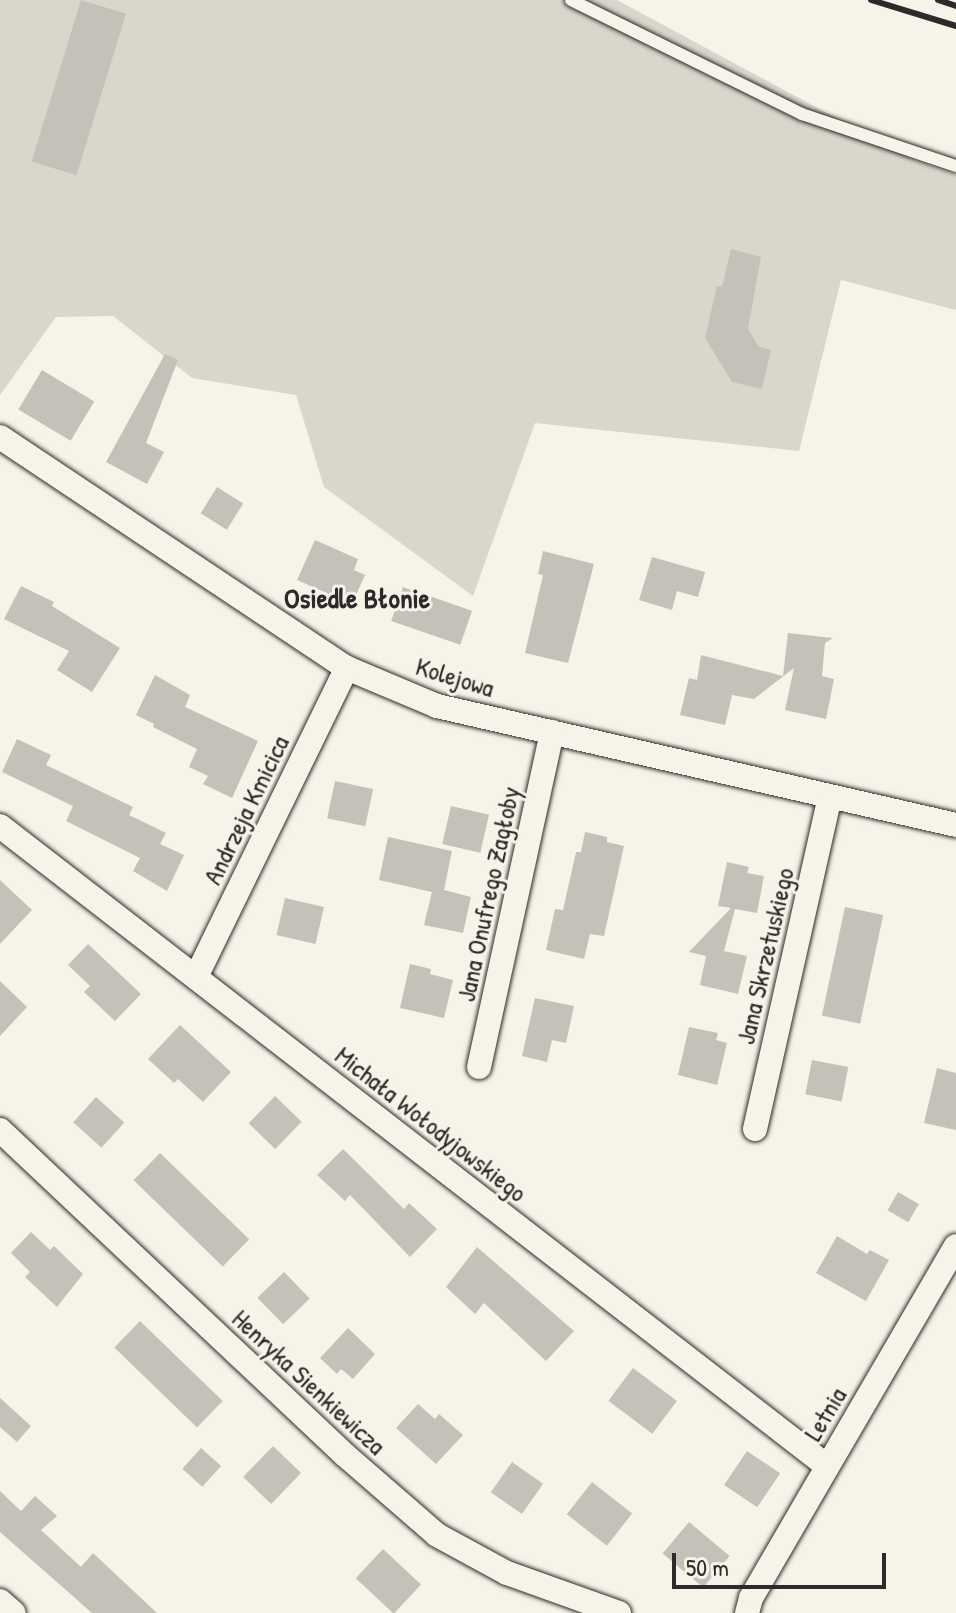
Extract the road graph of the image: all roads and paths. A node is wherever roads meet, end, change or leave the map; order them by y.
1 (571, 0) edge
2 (956, 166) edge
3 (0, 437) edge
4 (347, 668) junction
5 (552, 732) junction
6 (830, 796) junction
7 (956, 825) edge
8 (0, 826) edge
9 (196, 977) junction
10 (479, 1067) dead end
11 (755, 1129) dead end
12 (0, 1130) edge
13 (956, 1246) edge
14 (827, 1466) junction
15 (0, 1601) edge
16 (14, 1613) edge
17 (619, 1613) edge
18 (747, 1613) edge

1 - 2 lane
3 - 4 street, Kolejowa
4 - 5 street, Kolejowa
4 - 9 street, Andrzeja Kmicica
5 - 6 street, Kolejowa
5 - 10 street, Jana Onufrego Zagłoby
6 - 7 street, Kolejowa
6 - 11 street, Jana Skrzetuskiego
8 - 9 street, Michała Wołodyjowskiego
9 - 14 street, Michała Wołodyjowskiego
12 - 17 street, Henryka Sienkiewicza
13 - 14 street, Letnia
14 - 18 street, Letnia
15 - 16 street

